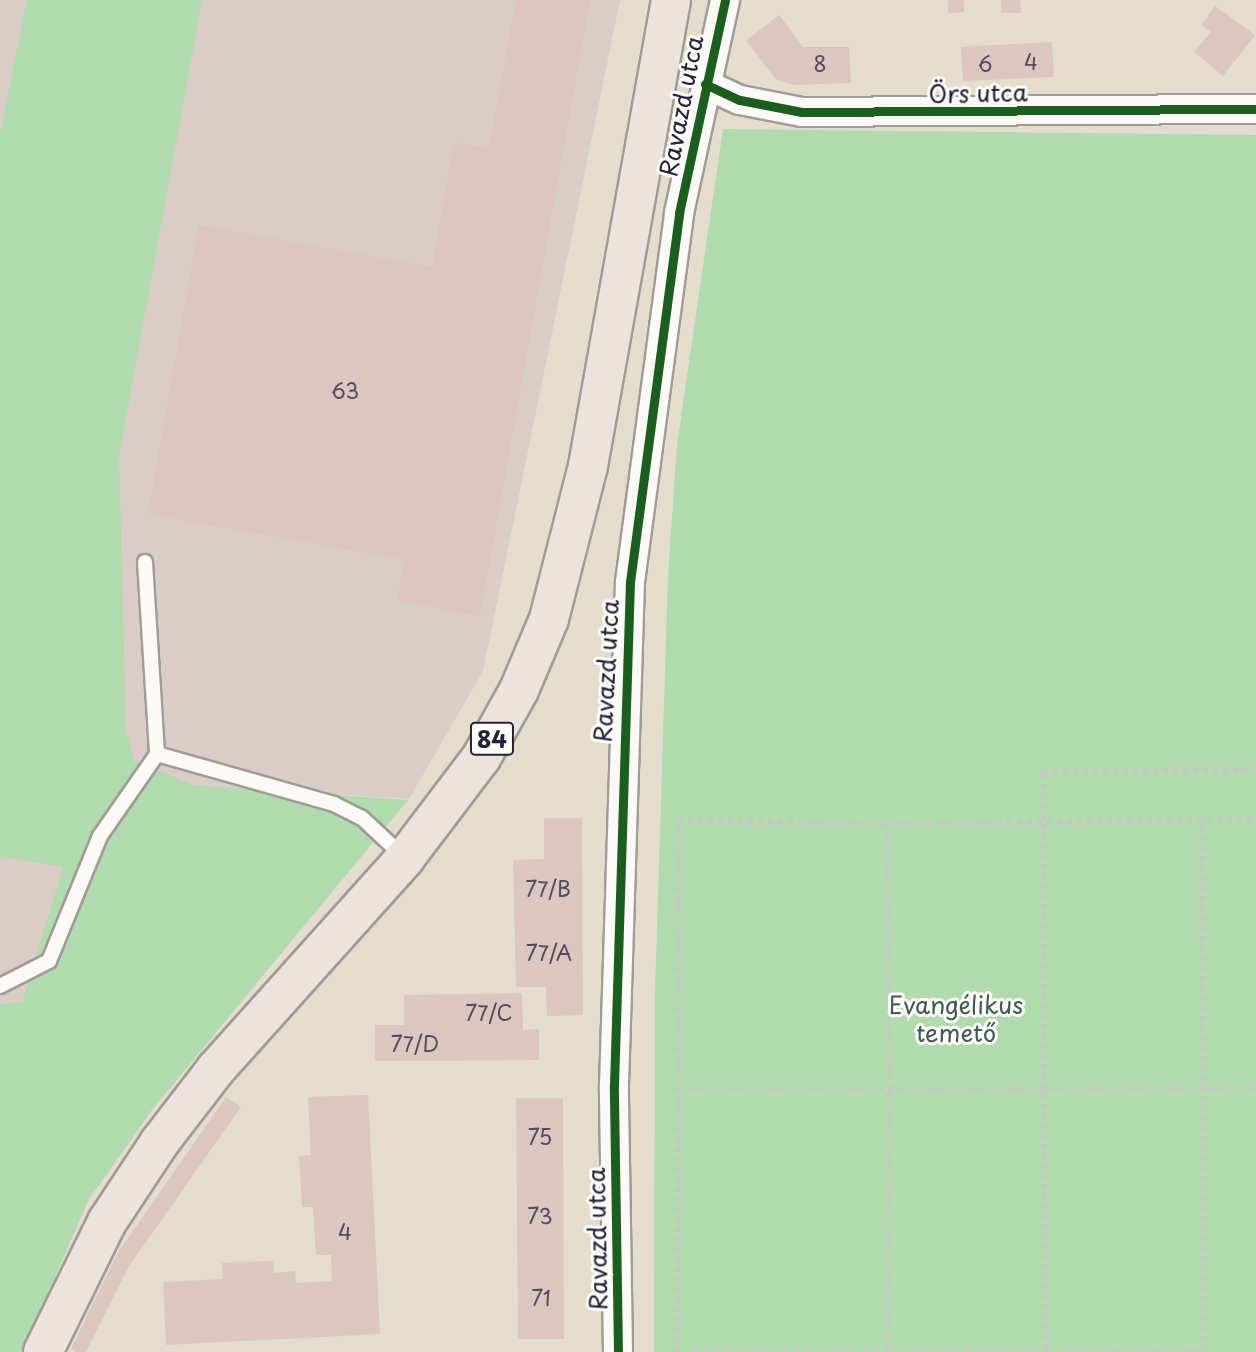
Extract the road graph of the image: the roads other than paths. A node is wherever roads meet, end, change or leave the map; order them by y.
1 (671, 0) edge
2 (725, 0) edge
3 (705, 84) junction
4 (1256, 108) edge
5 (145, 562) dead end
6 (157, 754) junction
7 (405, 858) junction
8 (0, 986) edge
9 (43, 1352) edge
10 (618, 1352) edge

1 - 7 main road, 84
2 - 3 street, Ravazd utca
3 - 4 street, Örs utca
3 - 10 street, Ravazd utca
5 - 6 lane
6 - 7 lane
6 - 8 lane
7 - 9 main road, 84

